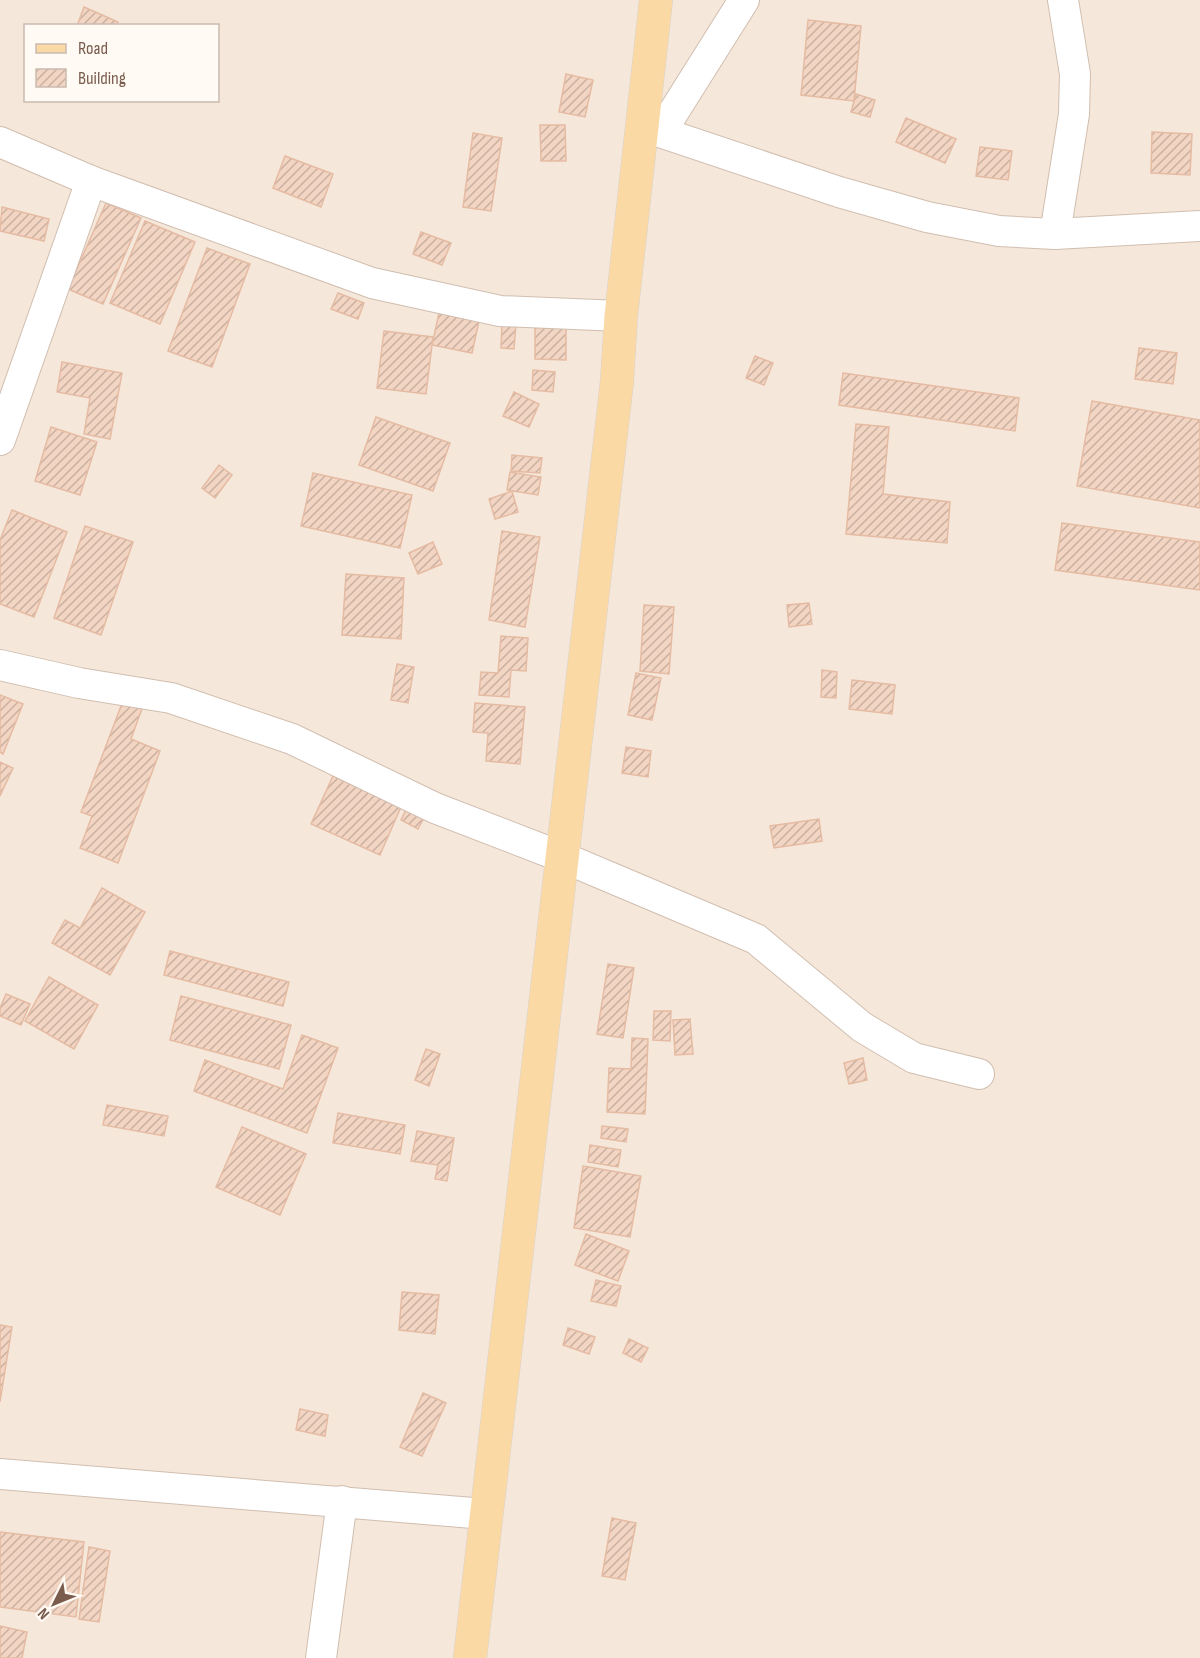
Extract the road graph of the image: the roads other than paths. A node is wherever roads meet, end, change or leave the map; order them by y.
1 (656, 0) edge
2 (744, 0) edge
3 (1063, 0) edge
4 (651, 129) junction
5 (0, 142) edge
6 (91, 181) junction
7 (1200, 226) edge
8 (1055, 234) junction
9 (621, 316) junction
10 (0, 440) edge
11 (0, 666) edge
12 (562, 857) junction
13 (979, 1074) dead end
14 (0, 1474) edge
15 (342, 1501) junction
16 (486, 1514) junction
17 (321, 1658) edge
18 (471, 1658) edge

1 - 4 main road
2 - 4 street
3 - 8 street
4 - 8 street
4 - 9 main road
5 - 6 street
6 - 9 street
6 - 10 street
7 - 8 street
9 - 12 main road
11 - 12 street
12 - 13 street
12 - 16 main road
14 - 15 street
15 - 16 street
15 - 17 street
16 - 18 main road

